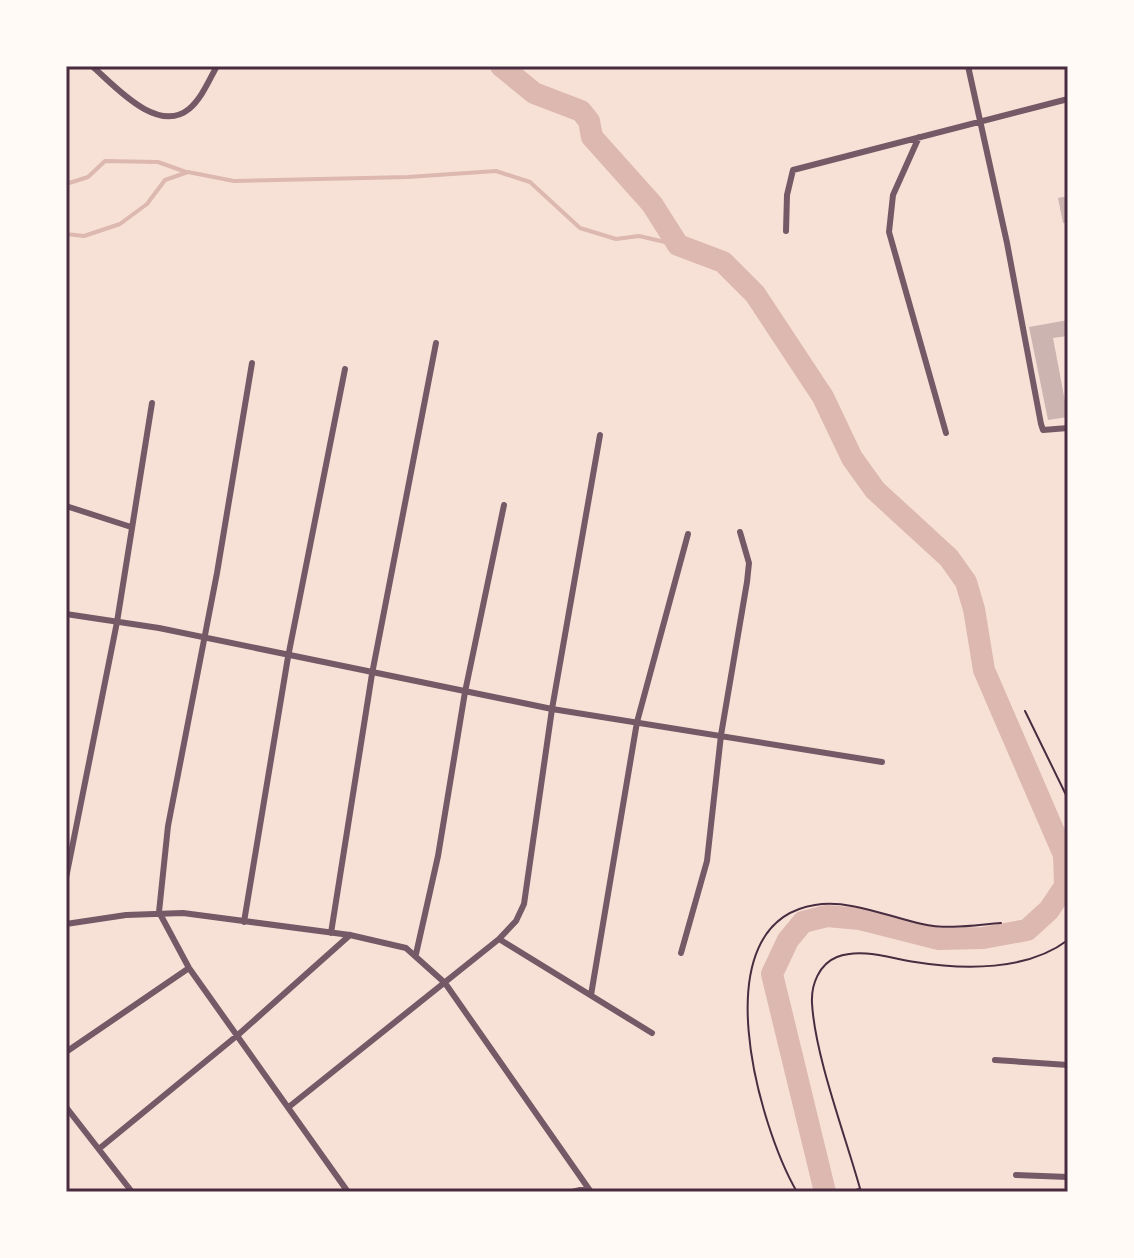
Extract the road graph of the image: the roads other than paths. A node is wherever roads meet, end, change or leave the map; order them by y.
1 (92, 66) edge
2 (217, 66) edge
3 (968, 66) edge
4 (1068, 99) edge
5 (978, 120) junction
6 (919, 137) junction
7 (786, 231) dead end
8 (436, 343) dead end
9 (252, 363) dead end
10 (345, 369) dead end
11 (152, 403) dead end
12 (1068, 428) edge
13 (946, 433) dead end
14 (600, 435) dead end
15 (504, 505) dead end
16 (66, 506) edge
17 (131, 527) junction
18 (740, 532) dead end
19 (688, 534) dead end
20 (66, 614) edge
21 (117, 622) junction
22 (203, 638) junction
23 (288, 657) junction
24 (372, 674) junction
25 (465, 692) junction
26 (552, 709) junction
27 (637, 722) junction
28 (721, 735) junction
29 (882, 762) dead end
30 (66, 878) edge
31 (159, 912) junction
32 (244, 922) junction
33 (66, 924) edge
34 (331, 933) junction
35 (350, 935) junction
36 (499, 939) junction
37 (681, 953) dead end
38 (416, 954) junction
39 (189, 968) junction
40 (445, 983) junction
41 (591, 995) junction
42 (652, 1033) dead end
43 (239, 1034) junction
44 (66, 1052) edge
45 (995, 1060) dead end
46 (1068, 1065) edge
47 (290, 1106) junction
48 (66, 1107) edge
49 (100, 1148) junction
50 (1016, 1175) dead end
51 (1068, 1177) edge
52 (590, 1190) edge
53 (132, 1192) edge
54 (348, 1192) edge
55 (572, 1192) edge

1 - 2 street
3 - 5 street
4 - 5 street
5 - 6 street
5 - 12 street
6 - 7 street
6 - 13 street
8 - 24 street
9 - 22 street
10 - 23 street
11 - 17 street
14 - 26 street
15 - 25 street
16 - 17 street
17 - 21 street
18 - 28 street
19 - 27 street
20 - 21 street
21 - 22 street
21 - 30 street
22 - 23 street
22 - 31 street
23 - 24 street
23 - 32 street
24 - 25 street
24 - 34 street
25 - 26 street
25 - 38 street
26 - 27 street
26 - 36 street
27 - 28 street
27 - 41 street
28 - 29 street
28 - 37 street
31 - 32 street
31 - 33 street
31 - 39 street
32 - 34 street
34 - 35 street
35 - 38 street
35 - 43 street
36 - 40 street
36 - 41 street
38 - 40 street
39 - 43 street
39 - 44 street
40 - 47 street
40 - 52 street
41 - 42 street
43 - 47 street
43 - 49 street
45 - 46 street
47 - 54 street
48 - 49 street
49 - 53 street
50 - 51 street
52 - 55 street

